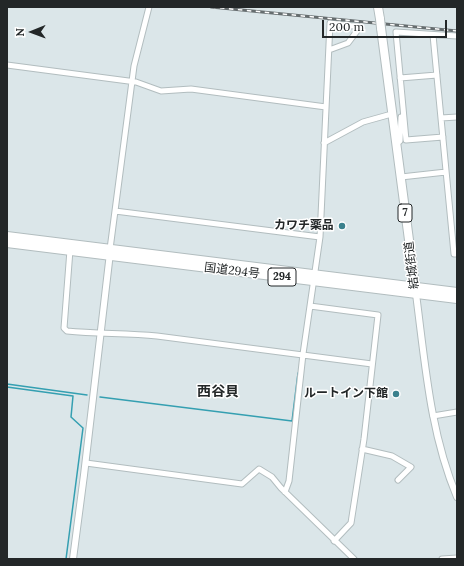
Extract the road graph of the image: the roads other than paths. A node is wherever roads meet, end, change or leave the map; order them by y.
1 (149, 7) edge
2 (378, 7) edge
3 (433, 35) junction
4 (457, 36) edge
5 (329, 50) junction
6 (7, 65) edge
7 (437, 75) junction
8 (400, 78) junction
9 (132, 81) junction
10 (326, 106) junction
11 (400, 114) junction
12 (388, 115) dead end
13 (457, 117) edge
14 (441, 118) junction
15 (443, 137) junction
16 (324, 143) junction
17 (396, 144) junction
18 (446, 172) junction
19 (401, 177) junction
20 (115, 211) junction
21 (451, 221) junction
22 (457, 221) edge
23 (7, 236) edge
24 (320, 237) junction
25 (7, 243) edge
26 (70, 250) junction
27 (110, 252) junction
28 (457, 254) edge
29 (314, 277) junction
30 (415, 290) junction
31 (457, 292) edge
32 (457, 299) edge
33 (310, 306) junction
34 (99, 334) junction
35 (303, 354) junction
36 (372, 364) junction
37 (457, 412) edge
38 (433, 416) junction
39 (362, 449) junction
40 (86, 463) junction
41 (398, 480) dead end
42 (286, 492) junction
43 (457, 497) edge
44 (334, 542) junction
45 (457, 558) edge
46 (73, 559) edge
47 (354, 559) edge
48 (442, 559) edge

1 - 9 street
2 - 17 main road, 結城街道 / 7, bridge
3 - 4 street
3 - 7 street
3 - 8 street
5 - 5 street
5 - 10 street
6 - 9 street
7 - 8 street
7 - 14 street
8 - 11 street
9 - 10 street
9 - 20 street
10 - 16 street
11 - 15 street
11 - 17 street
12 - 16 street
13 - 14 street
14 - 15 street
15 - 18 street
16 - 24 street
17 - 19 main road, 結城街道 / 7
18 - 19 street
18 - 21 street
19 - 30 main road, 結城街道 / 7
20 - 24 street
20 - 27 street
21 - 22 street
21 - 28 street
23 - 27 main road, 国道294号 / 294
24 - 29 street
25 - 26 main road, 国道294号 / 294
26 - 27 main road, 国道294号 / 294
26 - 34 street
27 - 29 main road, 国道294号 / 294
27 - 34 street
29 - 30 main road, 国道294号 / 294
29 - 33 street
30 - 31 main road, 国道294号 / 294
30 - 32 main road, 国道294号 / 294
30 - 38 street, 結城街道
33 - 35 street
33 - 36 street
34 - 35 street
34 - 40 street
35 - 36 street
35 - 42 street
36 - 39 street
37 - 38 street
38 - 43 street, 結城街道
39 - 41 street
39 - 44 street
40 - 42 street
40 - 46 street
42 - 44 street
44 - 47 street
45 - 48 street

